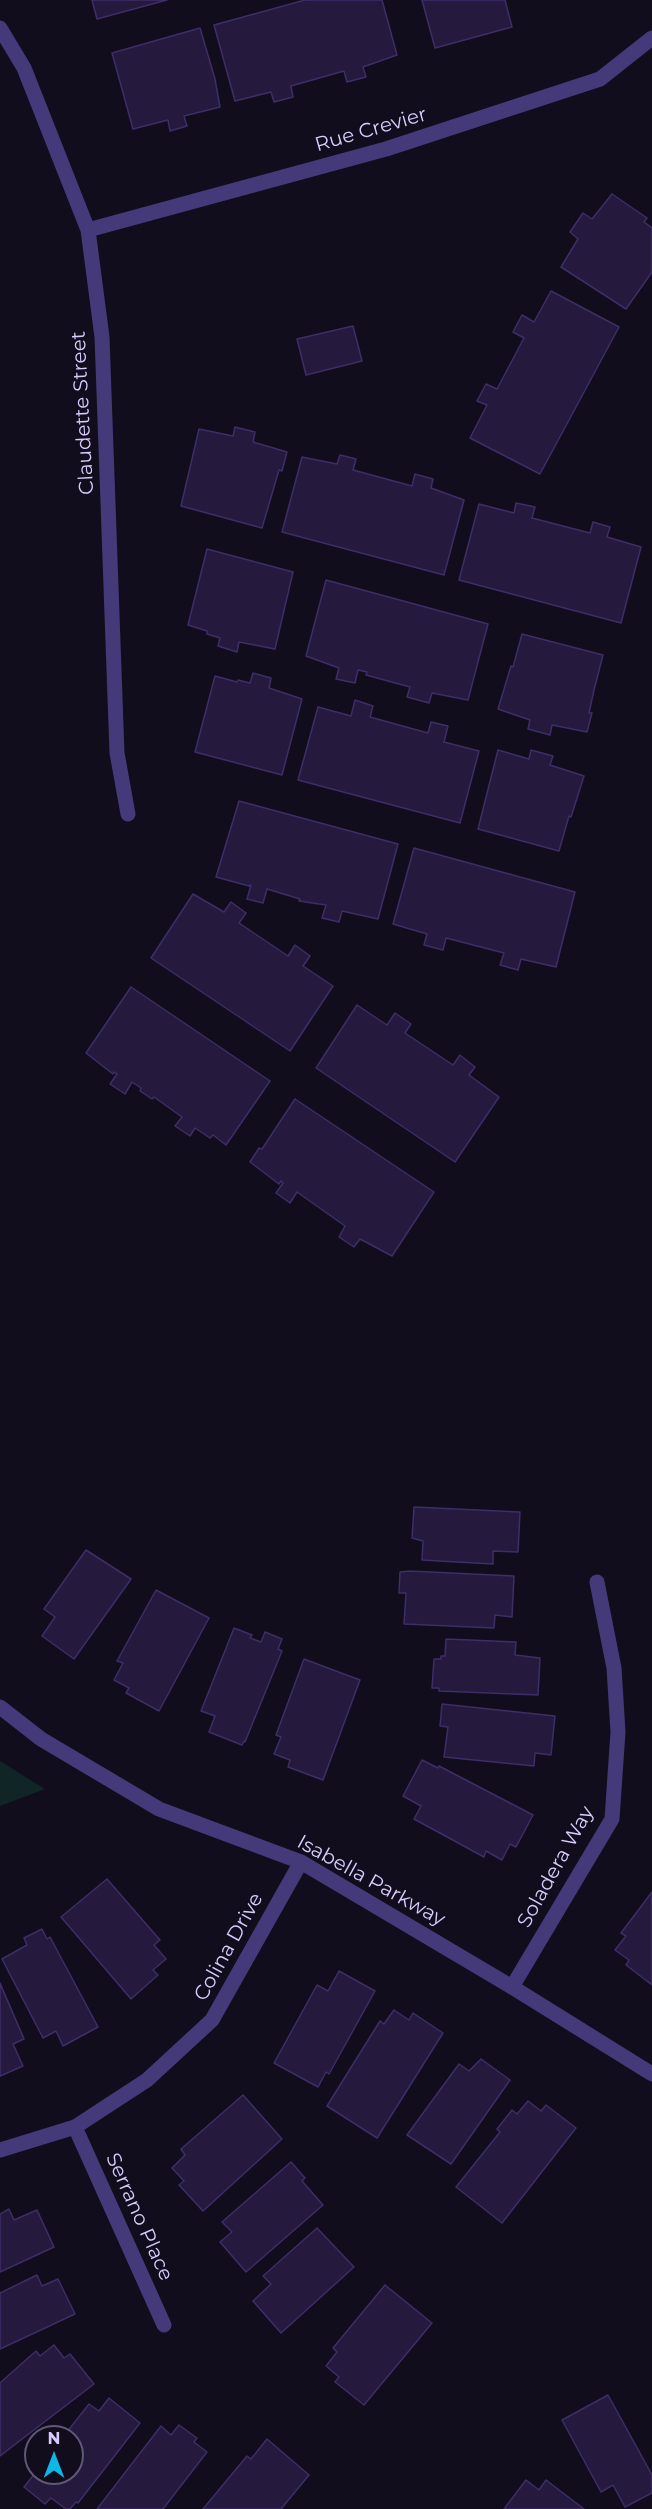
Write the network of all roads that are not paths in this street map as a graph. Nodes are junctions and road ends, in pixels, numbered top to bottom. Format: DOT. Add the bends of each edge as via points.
graph roads {
  1 [pos="0,28"];
  2 [pos="652,38"];
  3 [pos="88,230"];
  4 [pos="128,814"];
  5 [pos="597,1582"];
  6 [pos="0,1707"];
  7 [pos="301,1862"];
  8 [pos="512,1987"];
  9 [pos="652,2074"];
  10 [pos="75,2127"];
  11 [pos="0,2150"];
  12 [pos="164,2325"];
  1 -- 3 [label="street, Claudette Street" via="24,68"];
  2 -- 3 [label="street, Rue Crevier" via="600,79 386,149"];
  3 -- 4 [label="street, Claudette Street" via="102,337 117,753"];
  5 -- 8 [label="street, Soladera Way" via="614,1668 617,1710 612,1819"];
  6 -- 7 [label="street, Isabella Parkway" via="40,1739 159,1809"];
  7 -- 8 [label="street, Isabella Parkway"];
  7 -- 10 [label="street, Colina Drive" via="212,2020 147,2080"];
  8 -- 9 [label="street, Isabella Parkway"];
  10 -- 11 [label="street, Colina Drive"];
  10 -- 12 [label="street, Serrano Place"];
}
